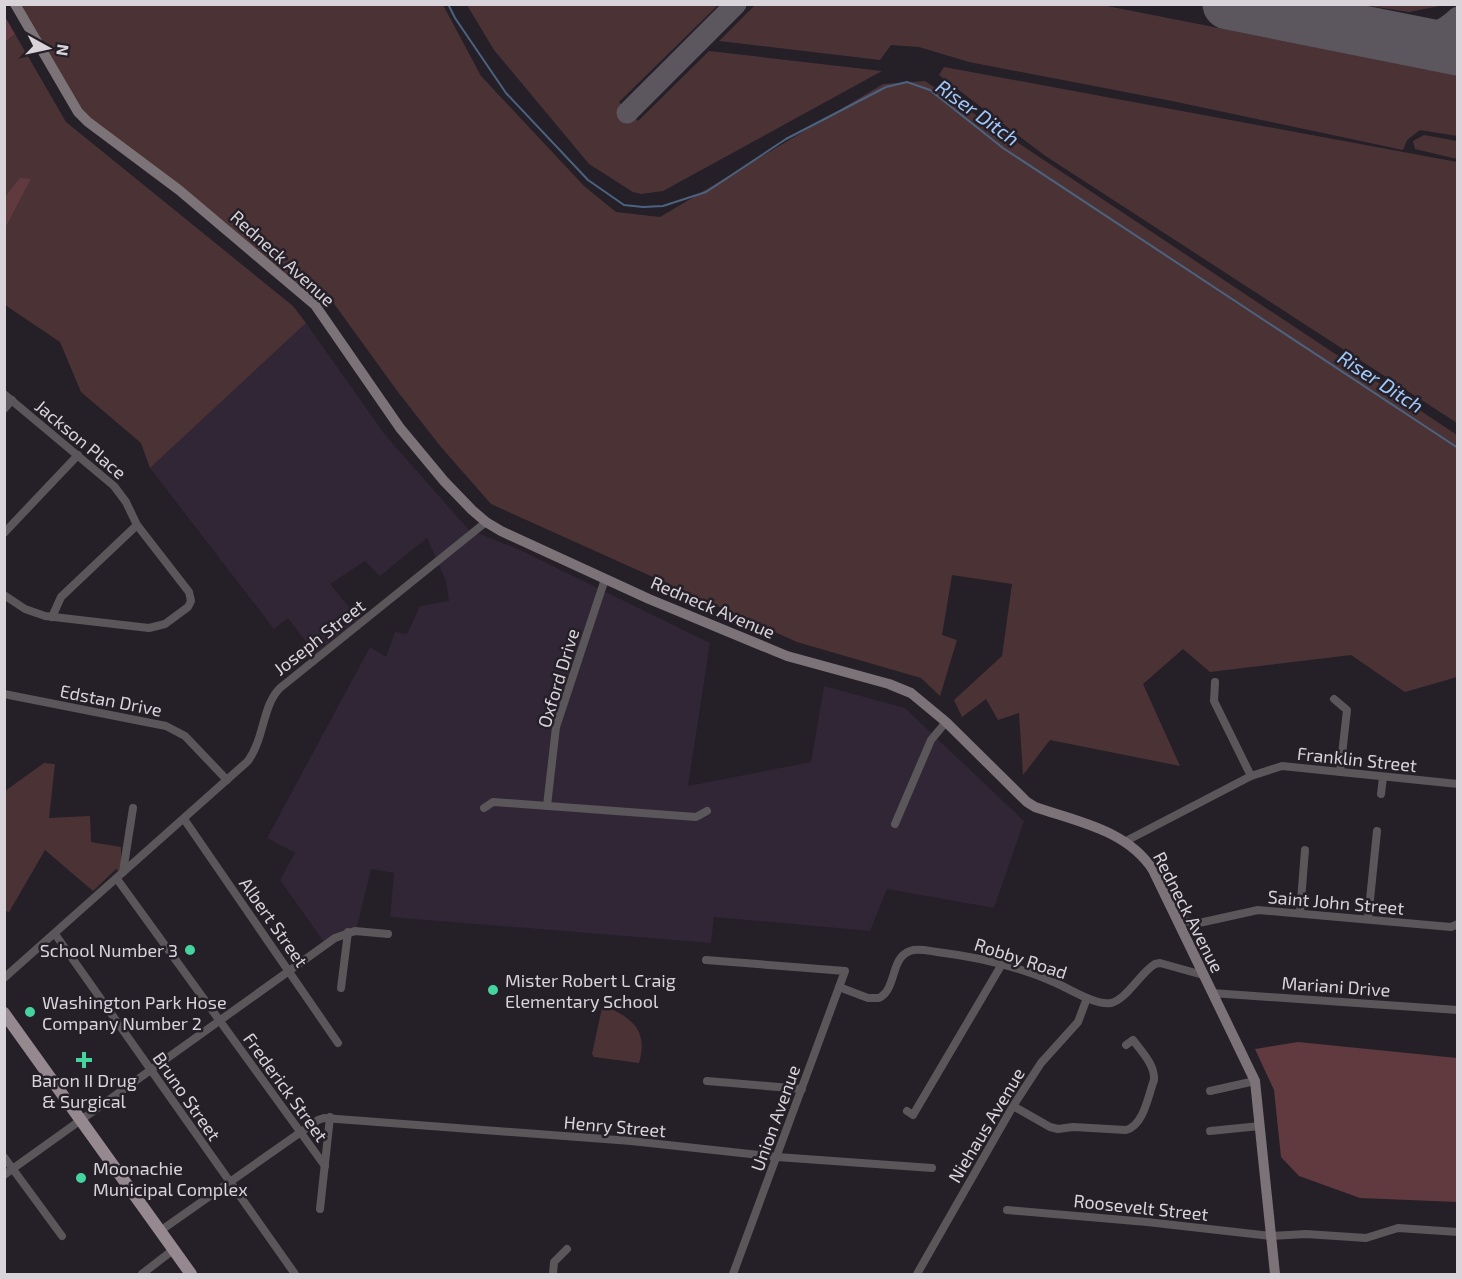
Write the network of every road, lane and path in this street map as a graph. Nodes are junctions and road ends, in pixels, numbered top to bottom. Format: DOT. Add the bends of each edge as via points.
graph roads {
  1 [pos="15,4"];
  2 [pos="4,394"];
  3 [pos="12,400"];
  4 [pos="4,409"];
  5 [pos="78,455"];
  6 [pos="486,522"];
  7 [pos="137,525"];
  8 [pos="4,533"];
  9 [pos="605,579"];
  10 [pos="4,595"];
  11 [pos="52,617"];
  12 [pos="1215,682"];
  13 [pos="4,694"];
  14 [pos="1334,699"];
  15 [pos="946,722"];
  16 [pos="1340,772"];
  17 [pos="1251,776"];
  18 [pos="1383,777"];
  19 [pos="227,780"];
  20 [pos="1458,784"];
  21 [pos="1381,794"];
  22 [pos="547,806"];
  23 [pos="133,808"];
  24 [pos="484,808"];
  25 [pos="707,811"];
  26 [pos="184,819"];
  27 [pos="895,824"];
  28 [pos="1377,831"];
  29 [pos="1126,841"];
  30 [pos="1305,850"];
  31 [pos="123,872"];
  32 [pos="117,879"];
  33 [pos="1300,913"];
  34 [pos="1368,919"];
  35 [pos="1177,920"];
  36 [pos="1458,924"];
  37 [pos="348,932"];
  38 [pos="55,934"];
  39 [pos="388,934"];
  40 [pos="706,960"];
  41 [pos="1002,964"];
  42 [pos="289,970"];
  43 [pos="1203,975"];
  44 [pos="4,978"];
  45 [pos="839,987"];
  46 [pos="341,988"];
  47 [pos="1212,993"];
  48 [pos="1087,998"];
  49 [pos="1458,1010"];
  50 [pos="4,1013"];
  51 [pos="219,1020"];
  52 [pos="338,1043"];
  53 [pos="1126,1045"];
  54 [pos="150,1070"];
  55 [pos="1255,1081"];
  56 [pos="707,1082"];
  57 [pos="802,1089"];
  58 [pos="1209,1091"];
  59 [pos="1013,1106"];
  60 [pos="907,1111"];
  61 [pos="330,1117"];
  62 [pos="80,1120"];
  63 [pos="1260,1126"];
  64 [pos="1210,1131"];
  65 [pos="300,1132"];
  66 [pos="4,1157"];
  67 [pos="777,1157"];
  68 [pos="325,1166"];
  69 [pos="13,1168"];
  70 [pos="932,1168"];
  71 [pos="4,1174"];
  72 [pos="230,1182"];
  73 [pos="320,1209"];
  74 [pos="1007,1210"];
  75 [pos="160,1232"];
  76 [pos="1458,1232"];
  77 [pos="62,1236"];
  78 [pos="1271,1236"];
  79 [pos="567,1249"];
  80 [pos="173,1250"];
  81 [pos="142,1275"];
  82 [pos="191,1275"];
  83 [pos="295,1275"];
  84 [pos="553,1275"];
  85 [pos="733,1275"];
  86 [pos="917,1275"];
  87 [pos="1275,1275"];
  1 -- 6 [label="street, Redneck Avenue" via="78,112 315,304 400,428 444,481"];
  2 -- 3 [label="street, Jackson Place"];
  3 -- 4 [label="street"];
  3 -- 5 [label="street, Jackson Place"];
  5 -- 7 [label="street, Jackson Place" via="122,494"];
  5 -- 8 [label="street"];
  6 -- 9 [label="street, Redneck Avenue"];
  6 -- 19 [label="street, Joseph Street" via="280,687 273,694 255,752"];
  7 -- 11 [label="street" via="61,597"];
  7 -- 11 [label="street, Jackson Place" via="189,592 188,607 157,627"];
  9 -- 15 [label="street, Redneck Avenue" via="787,656 901,688"];
  9 -- 22 [label="street, Oxford Drive" via="556,727"];
  10 -- 11 [label="street" via="25,609"];
  12 -- 17 [label="street" via="1214,701"];
  13 -- 19 [label="street, Edstan Drive" via="166,726 193,742"];
  14 -- 16 [label="street" via="1347,710"];
  15 -- 27 [label="street" via="931,740"];
  15 -- 29 [label="street, Redneck Avenue" via="1027,802"];
  16 -- 17 [label="street, Franklin Street" via="1282,766"];
  16 -- 18 [label="street, Franklin Street"];
  17 -- 29 [label="street, Franklin Street"];
  18 -- 20 [label="street, Franklin Street"];
  18 -- 21 [label="street"];
  19 -- 26 [label="street, Joseph Street"];
  22 -- 24 [label="street" via="494,802"];
  22 -- 25 [label="street" via="696,817"];
  23 -- 31 [label="street"];
  26 -- 31 [label="street, Joseph Street"];
  26 -- 42 [label="street, Albert Street"];
  28 -- 34 [label="street"];
  29 -- 35 [label="street, Redneck Avenue" via="1153,870"];
  30 -- 33 [label="street"];
  31 -- 32 [label="street, Joseph Street"];
  32 -- 38 [label="street, Joseph Street"];
  32 -- 51 [label="street, Frederick Street"];
  33 -- 34 [label="street, Saint John Street"];
  33 -- 35 [label="street, Saint John Street" via="1258,910 1199,923"];
  34 -- 36 [label="street, Saint John Street" via="1452,927"];
  35 -- 43 [label="street, Redneck Avenue"];
  37 -- 39 [label="street"];
  37 -- 42 [label="street"];
  37 -- 46 [label="street"];
  38 -- 44 [label="street, Joseph Street"];
  38 -- 54 [label="street, Bruno Street"];
  40 -- 45 [label="street, Union Avenue" via="845,971"];
  41 -- 45 [label="street, Robby Road" via="981,957 917,949 901,958 888,991 879,998"];
  41 -- 48 [label="street, Robby Road" via="1053,981"];
  41 -- 60 [label="street" via="913,1114"];
  42 -- 51 [label="street"];
  42 -- 52 [label="street, Albert Street"];
  43 -- 47 [label="street, Redneck Avenue"];
  43 -- 48 [label="street, Robby Road" via="1160,963 1118,1001 1107,1003"];
  45 -- 57 [label="street, Union Avenue"];
  47 -- 49 [label="street, Mariani Drive"];
  47 -- 55 [label="street, Redneck Avenue"];
  48 -- 59 [label="street, Niehaus Avenue" via="1078,1022 1041,1063"];
  50 -- 62 [label="main road"];
  51 -- 54 [label="street"];
  51 -- 65 [label="street, Frederick Street"];
  53 -- 59 [label="street" via="1133,1040 1155,1074 1138,1121 1131,1128 1058,1129"];
  54 -- 62 [label="street"];
  54 -- 72 [label="street, Bruno Street"];
  55 -- 58 [label="street"];
  55 -- 63 [label="street, Redneck Avenue"];
  56 -- 57 [label="street"];
  57 -- 67 [label="street, Union Avenue"];
  59 -- 86 [label="street, Niehaus Avenue"];
  61 -- 65 [label="street"];
  61 -- 67 [label="street, Henry Street"];
  61 -- 68 [label="street"];
  62 -- 69 [label="street"];
  62 -- 75 [label="main road"];
  63 -- 64 [label="street"];
  63 -- 78 [label="street, Redneck Avenue"];
  65 -- 68 [label="street, Frederick Street"];
  65 -- 72 [label="street"];
  66 -- 69 [label="street"];
  67 -- 70 [label="street, Henry Street"];
  67 -- 85 [label="street, Union Avenue"];
  68 -- 73 [label="street"];
  69 -- 71 [label="street"];
  69 -- 77 [label="street"];
  72 -- 75 [label="street"];
  72 -- 83 [label="street, Bruno Street"];
  74 -- 78 [label="street, Roosevelt Street"];
  75 -- 80 [label="main road"];
  76 -- 78 [label="street, Roosevelt Street" via="1398,1228 1366,1238"];
  78 -- 87 [label="street, Redneck Avenue"];
  79 -- 84 [label="street" via="554,1262"];
  80 -- 81 [label="street"];
  80 -- 82 [label="main road"];
}
